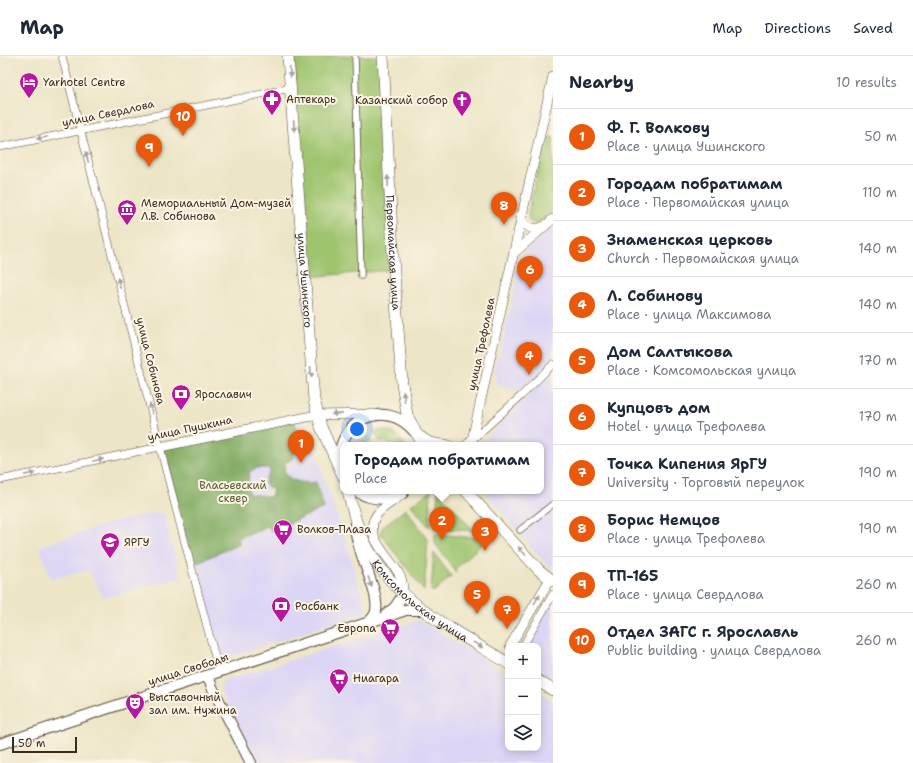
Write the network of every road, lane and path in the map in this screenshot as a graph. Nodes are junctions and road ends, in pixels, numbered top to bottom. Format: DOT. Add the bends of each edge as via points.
graph roads {
  1 [pos="62,56"];
  2 [pos="288,56"];
  3 [pos="355,56"];
  4 [pos="383,56"];
  5 [pos="553,76"];
  6 [pos="291,88"];
  7 [pos="544,117"];
  8 [pos="553,120"];
  9 [pos="80,130"];
  10 [pos="0,147"];
  11 [pos="521,214"];
  12 [pos="553,219"];
  13 [pos="544,226"];
  14 [pos="512,254"];
  15 [pos="361,276"];
  16 [pos="553,364"];
  17 [pos="317,415"];
  18 [pos="386,415"];
  19 [pos="416,433"];
  20 [pos="342,442"];
  21 [pos="421,442"];
  22 [pos="430,442"];
  23 [pos="466,442"];
  24 [pos="468,442"];
  25 [pos="340,446"];
  26 [pos="160,447"];
  27 [pos="340,461"];
  28 [pos="340,469"];
  29 [pos="0,480"];
  30 [pos="349,494"];
  31 [pos="362,494"];
  32 [pos="400,494"];
  33 [pos="402,494"];
  34 [pos="469,494"];
  35 [pos="553,504"];
  36 [pos="355,517"];
  37 [pos="520,530"];
  38 [pos="551,580"];
  39 [pos="553,594"];
  40 [pos="403,595"];
  41 [pos="420,610"];
  42 [pos="383,618"];
  43 [pos="367,623"];
  44 [pos="512,643"];
  45 [pos="525,643"];
  46 [pos="505,661"];
  47 [pos="219,672"];
  48 [pos="208,675"];
  49 [pos="541,683"];
  50 [pos="553,690"];
  51 [pos="0,744"];
  52 [pos="251,763"];
  1 -- 9 [label="street, улица Собинова"];
  2 -- 6 [label="main road, улица Ушинского, one-way"];
  3 -- 15 [label="street"];
  19 -- 4 [label="main road, Первомайская улица, one-way" via="405,407 402,384"];
  5 -- 7 [label="street, улица Трефолева"];
  6 -- 9 [label="street, улица Свердлова"];
  6 -- 17 [label="main road, улица Ушинского, one-way" via="309,345"];
  7 -- 8 [label="street"];
  7 -- 11 [label="street, улица Трефолева"];
  9 -- 10 [label="street, улица Свердлова, one-way"];
  26 -- 9 [label="street, улица Собинова, one-way"];
  11 -- 13 [label="street" via="523,222 528,227 536,229"];
  11 -- 14 [label="street, улица Трефолева"];
  12 -- 13 [label="street"];
  13 -- 14 [label="street"];
  14 -- 23 [label="street, улица Трефолева"];
  16 -- 24 [label="street"];
  18 -- 17 [label="street, улица Пушкина, one-way"];
  17 -- 26 [label="street, улица Пушкина"];
  17 -- 28 [label="main road, улица Ушинского"];
  18 -- 19 [label="main road" via="403,421"];
  18 -- 20 [label="main road" via="366,417 357,422"];
  19 -- 21 [label="main road, Первомайская улица"];
  19 -- 22 [label="street"];
  25 -- 27 [label="main road"];
  29 -- 26 [label="street, улица Пушкина, one-way"];
  26 -- 47 [label="street, улица Собинова"];
  30 -- 36 [label="main road, Комсомольская улица"];
  31 -- 32 [label="main road" via="378,499 387,499"];
  33 -- 40 [label="street" via="378,512 372,525 375,540 399,574"];
  38 -- 34 [label="main road, one-way"];
  35 -- 37 [label="street"];
  36 -- 40 [label="main road, Комсомольская улица" via="370,553"];
  36 -- 43 [label="main road, Комсомольская улица, one-way" via="358,543 377,605 375,616"];
  44 -- 38 [label="street, one-way"];
  39 -- 45 [label="street"];
  40 -- 41 [label="main road, Комсомольская улица"];
  40 -- 42 [label="main road, улица Свободы"];
  41 -- 42 [label="main road, улица Свободы" via="406,610"];
  41 -- 46 [label="main road, Комсомольская улица, one-way"];
  42 -- 43 [label="main road, улица Свободы"];
  43 -- 47 [label="main road, улица Свободы"];
  47 -- 48 [label="main road, улица Свободы"];
  48 -- 51 [label="main road, улица Свободы"];
  48 -- 52 [label="main road"];
  49 -- 50 [label="main road"];
}
